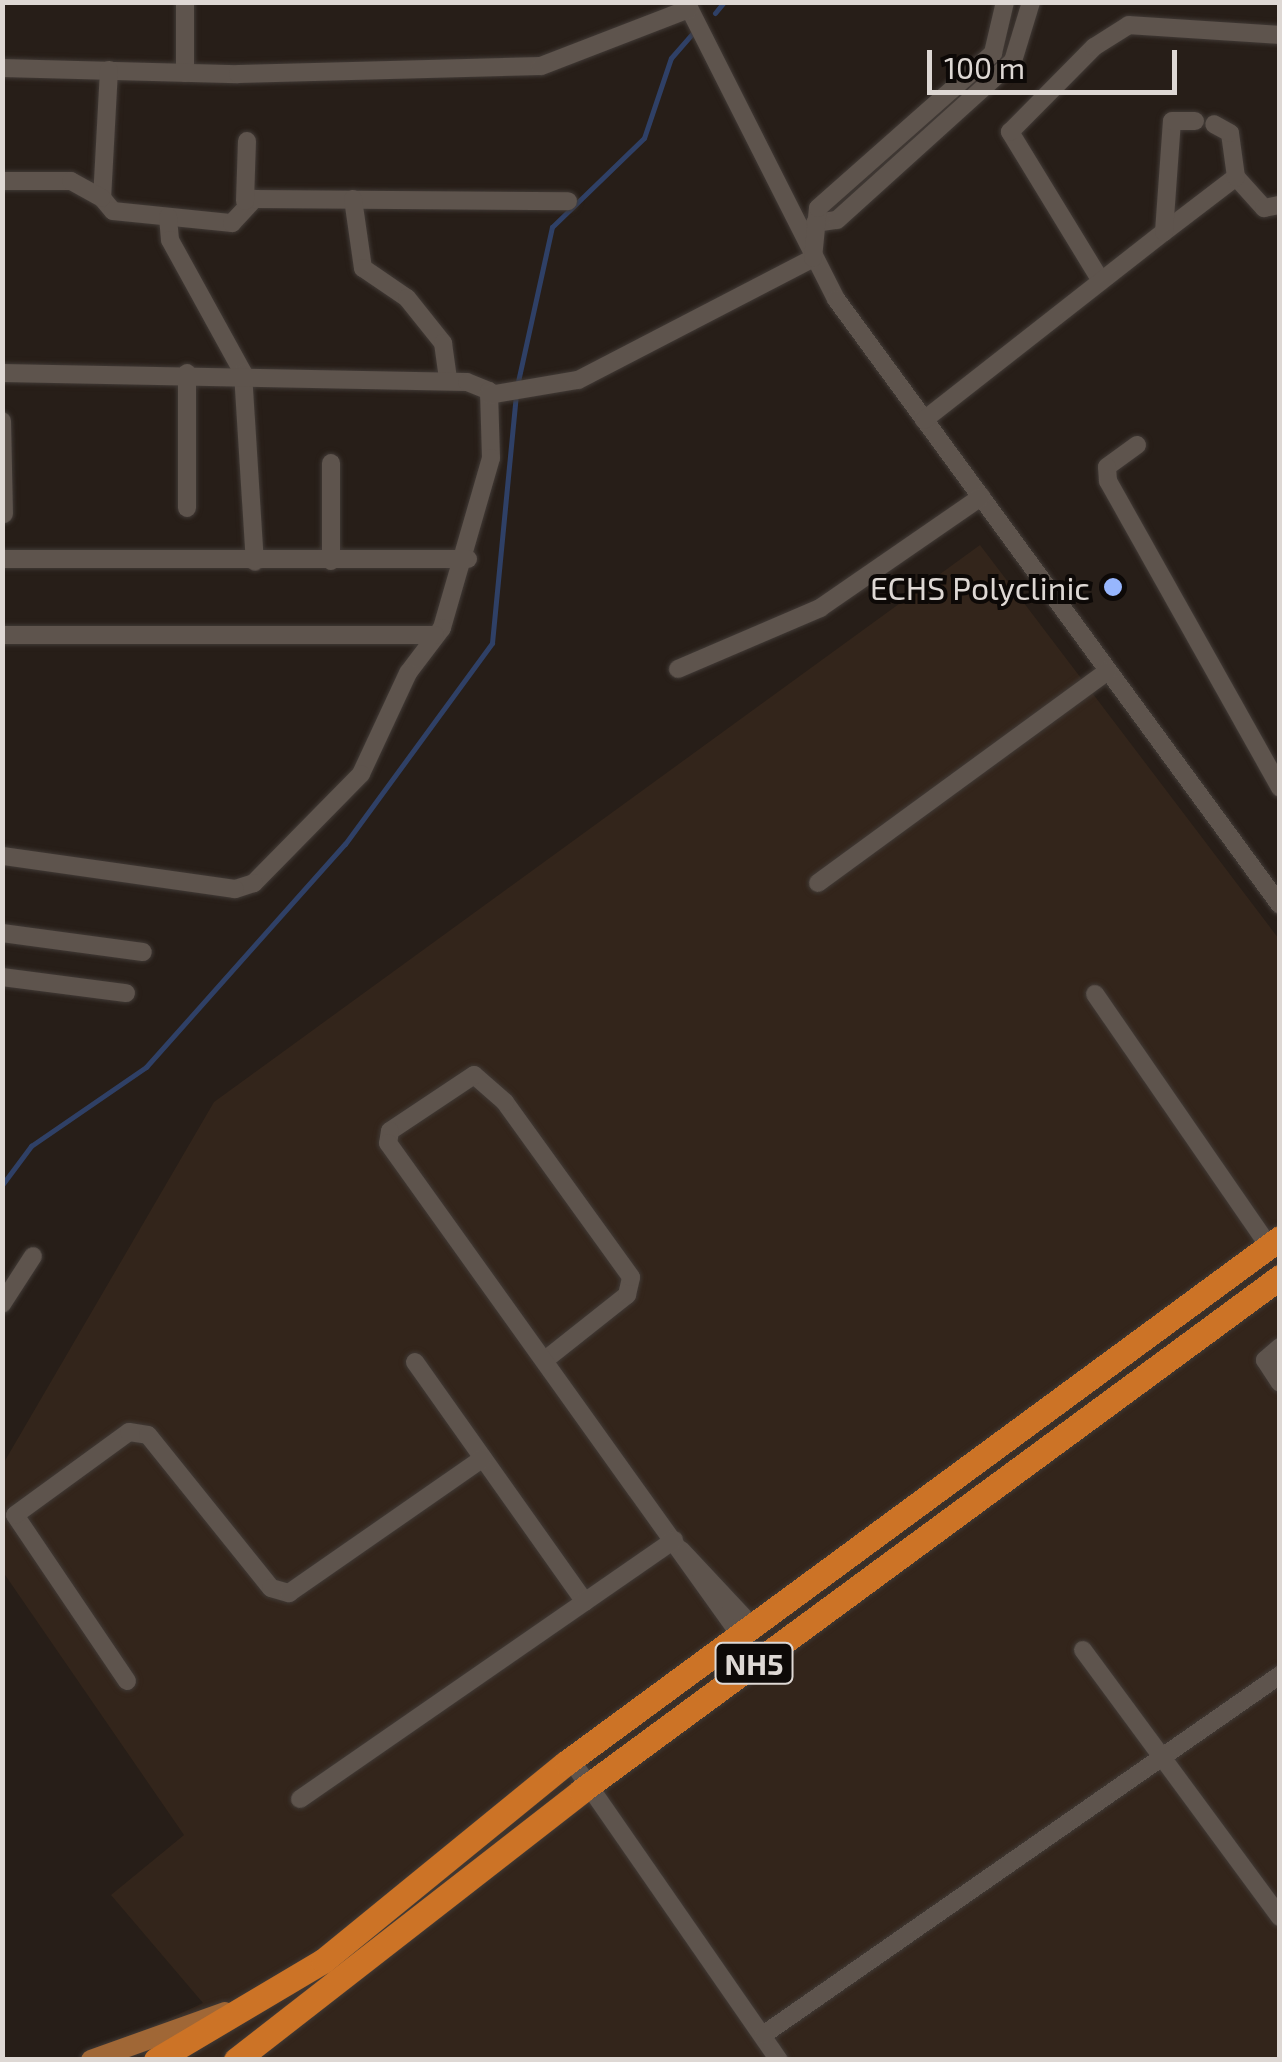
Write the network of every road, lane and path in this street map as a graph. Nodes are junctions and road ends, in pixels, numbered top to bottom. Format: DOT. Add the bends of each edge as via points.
graph roads {
  1 [pos="185,2"];
  2 [pos="1005,2"];
  3 [pos="1031,2"];
  4 [pos="687,6"];
  5 [pos="1280,35"];
  6 [pos="2,68"];
  7 [pos="109,70"];
  8 [pos="185,73"];
  9 [pos="247,141"];
  10 [pos="1236,177"];
  11 [pos="2,182"];
  12 [pos="102,198"];
  13 [pos="353,198"];
  14 [pos="246,201"];
  15 [pos="568,201"];
  16 [pos="1280,205"];
  17 [pos="168,217"];
  18 [pos="815,222"];
  19 [pos="1164,232"];
  20 [pos="814,258"];
  21 [pos="1101,280"];
  22 [pos="2,373"];
  23 [pos="186,373"];
  24 [pos="243,373"];
  25 [pos="448,380"];
  26 [pos="506,393"];
  27 [pos="924,420"];
  28 [pos="2,421"];
  29 [pos="1137,445"];
  30 [pos="332,463"];
  31 [pos="981,497"];
  32 [pos="187,508"];
  33 [pos="4,514"];
  34 [pos="2,559"];
  35 [pos="468,559"];
  36 [pos="330,560"];
  37 [pos="255,562"];
  38 [pos="2,634"];
  39 [pos="435,635"];
  40 [pos="678,669"];
  41 [pos="1108,671"];
  42 [pos="1280,788"];
  43 [pos="2,856"];
  44 [pos="818,883"];
  45 [pos="1280,905"];
  46 [pos="2,933"];
  47 [pos="143,952"];
  48 [pos="2,977"];
  49 [pos="126,993"];
  50 [pos="1095,994"];
  51 [pos="1274,1242"];
  52 [pos="32,1256"];
  53 [pos="1280,1277"];
  54 [pos="2,1304"];
  55 [pos="1280,1347"];
  56 [pos="546,1360"];
  57 [pos="415,1362"];
  58 [pos="1280,1383"];
  59 [pos="483,1458"];
  60 [pos="678,1545"];
  61 [pos="585,1602"];
  62 [pos="746,1630"];
  63 [pos="1083,1650"];
  64 [pos="1280,1675"];
  65 [pos="128,1681"];
  66 [pos="1158,1758"];
  67 [pos="571,1760"];
  68 [pos="587,1786"];
  69 [pos="300,1800"];
  70 [pos="1280,1917"];
  71 [pos="267,2000"];
  72 [pos="763,2035"];
  73 [pos="91,2060"];
  74 [pos="156,2060"];
  75 [pos="236,2060"];
  76 [pos="780,2060"];
  1 -- 8 [label="street"];
  2 -- 18 [label="street" via="993,53 818,208"];
  3 -- 18 [label="street" via="1013,61 837,220"];
  4 -- 8 [label="street" via="541,66"];
  4 -- 20 [label="street"];
  5 -- 21 [label="street" via="1129,25 1094,46 1010,132"];
  6 -- 7 [label="street"];
  7 -- 8 [label="street"];
  7 -- 12 [label="street"];
  9 -- 14 [label="street"];
  10 -- 16 [label="street" via="1264,208"];
  10 -- 19 [label="street"];
  10 -- 19 [label="street" via="1230,133 1205,122 1172,121"];
  11 -- 12 [label="street" via="71,181"];
  12 -- 17 [label="street" via="113,211"];
  13 -- 14 [label="street"];
  13 -- 15 [label="street"];
  13 -- 25 [label="street" via="364,268 407,298 443,343"];
  14 -- 17 [label="street" via="232,222"];
  17 -- 24 [label="street" via="170,240"];
  18 -- 20 [label="street"];
  19 -- 21 [label="street"];
  20 -- 26 [label="street" via="592,373"];
  20 -- 27 [label="street"];
  21 -- 27 [label="street"];
  22 -- 23 [label="street"];
  23 -- 24 [label="street"];
  23 -- 32 [label="street"];
  24 -- 25 [label="street"];
  24 -- 37 [label="street"];
  25 -- 26 [label="street"];
  26 -- 35 [label="street"];
  27 -- 31 [label="street"];
  28 -- 33 [label="street"];
  29 -- 42 [label="street" via="1108,467 1108,480"];
  30 -- 36 [label="street"];
  31 -- 40 [label="street" via="820,608"];
  31 -- 41 [label="street"];
  34 -- 37 [label="street"];
  35 -- 36 [label="street"];
  35 -- 39 [label="street"];
  36 -- 37 [label="street"];
  38 -- 39 [label="street"];
  39 -- 43 [label="street" via="361,774 248,888"];
  41 -- 44 [label="street"];
  41 -- 45 [label="street"];
  46 -- 47 [label="street"];
  48 -- 49 [label="street"];
  50 -- 51 [label="street"];
  51 -- 62 [label="highway, NH5"];
  52 -- 54 [label="street"];
  53 -- 68 [label="highway, NH5"];
  55 -- 58 [label="street" via="1265,1360"];
  56 -- 56 [label="street" via="387,1138 474,1075 506,1102 631,1276 628,1295"];
  56 -- 60 [label="street"];
  57 -- 59 [label="street"];
  59 -- 61 [label="street"];
  59 -- 65 [label="street" via="288,1593 271,1588 148,1435 129,1432 15,1515"];
  60 -- 61 [label="street"];
  60 -- 62 [label="street"];
  61 -- 69 [label="street"];
  62 -- 67 [label="highway, NH5"];
  63 -- 66 [label="street"];
  64 -- 66 [label="street"];
  66 -- 70 [label="street"];
  66 -- 72 [label="street"];
  67 -- 68 [label="street"];
  67 -- 71 [label="highway, NH5"];
  68 -- 72 [label="street"];
  68 -- 75 [label="highway, NH5"];
  71 -- 73 [label="main road"];
  71 -- 74 [label="highway, NH5"];
  72 -- 76 [label="street"];
}
